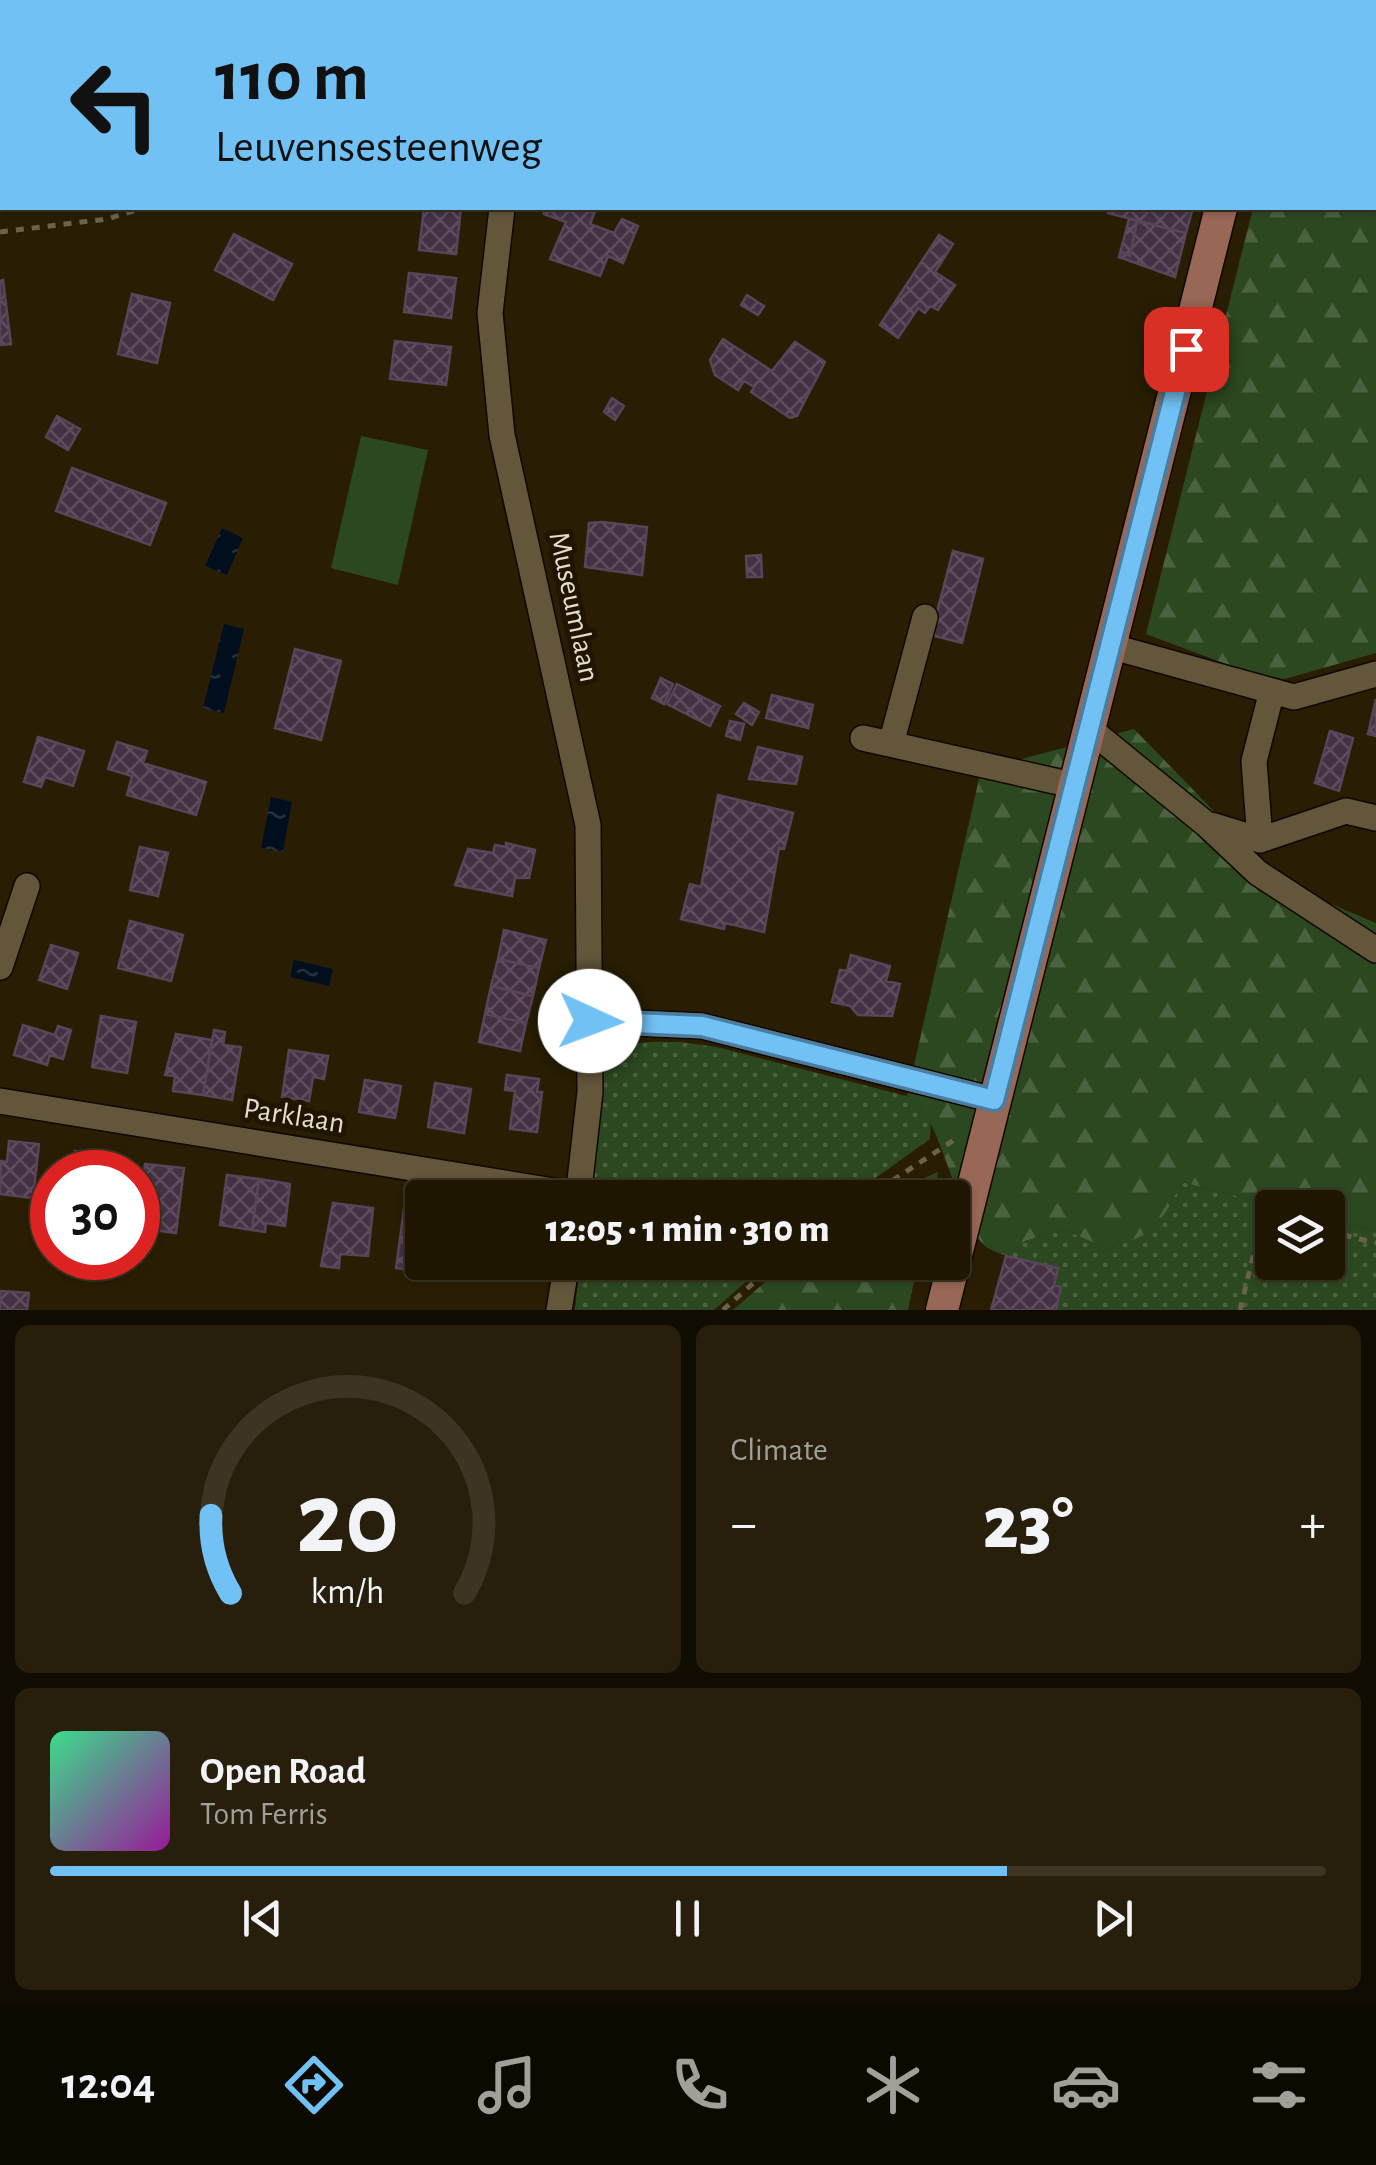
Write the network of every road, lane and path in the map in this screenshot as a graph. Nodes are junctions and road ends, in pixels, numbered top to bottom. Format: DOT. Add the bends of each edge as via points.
graph roads {
  1 [pos="136,210"];
  2 [pos="502,210"];
  3 [pos="1221,210"];
  4 [pos="0,232"];
  5 [pos="925,617"];
  6 [pos="1113,647"];
  7 [pos="1376,674"];
  8 [pos="1272,690"];
  9 [pos="1092,730"];
  10 [pos="863,738"];
  11 [pos="891,744"];
  12 [pos="1078,786"];
  13 [pos="1376,818"];
  14 [pos="1206,824"];
  15 [pos="1260,840"];
  16 [pos="27,886"];
  17 [pos="1376,950"];
  18 [pos="0,966"];
  19 [pos="590,1021"];
  20 [pos="0,1101"];
  21 [pos="992,1109"];
  22 [pos="481,1180"];
  23 [pos="580,1180"];
  24 [pos="891,1180"];
  25 [pos="1345,1235"];
  26 [pos="1376,1243"];
  27 [pos="1255,1249"];
  28 [pos="564,1280"];
  29 [pos="757,1280"];
  30 [pos="560,1310"];
  31 [pos="724,1310"];
  32 [pos="942,1310"];
  33 [pos="1240,1310"];
  1 -- 4 [label="path"];
  2 -- 19 [label="street, Museumlaan" via="490,313 502,435 588,825"];
  3 -- 6 [label="main road"];
  5 -- 11 [label="street"];
  6 -- 8 [label="street"];
  6 -- 9 [label="main road"];
  7 -- 8 [label="street" via="1294,696"];
  8 -- 15 [label="street" via="1254,761"];
  9 -- 12 [label="main road"];
  9 -- 14 [label="street"];
  10 -- 11 [label="street"];
  11 -- 12 [label="street"];
  12 -- 21 [label="main road"];
  13 -- 15 [label="street" via="1346,811"];
  14 -- 15 [label="street"];
  14 -- 17 [label="street" via="1258,873"];
  16 -- 18 [label="street"];
  19 -- 21 [label="street" via="702,1026"];
  19 -- 23 [label="street, Museumlaan"];
  20 -- 22 [label="street, Parklaan"];
  21 -- 24 [label="path"];
  21 -- 32 [label="main road"];
  25 -- 26 [label="path"];
  27 -- 33 [label="path"];
  28 -- 30 [label="street"];
  29 -- 31 [label="path"];
}
